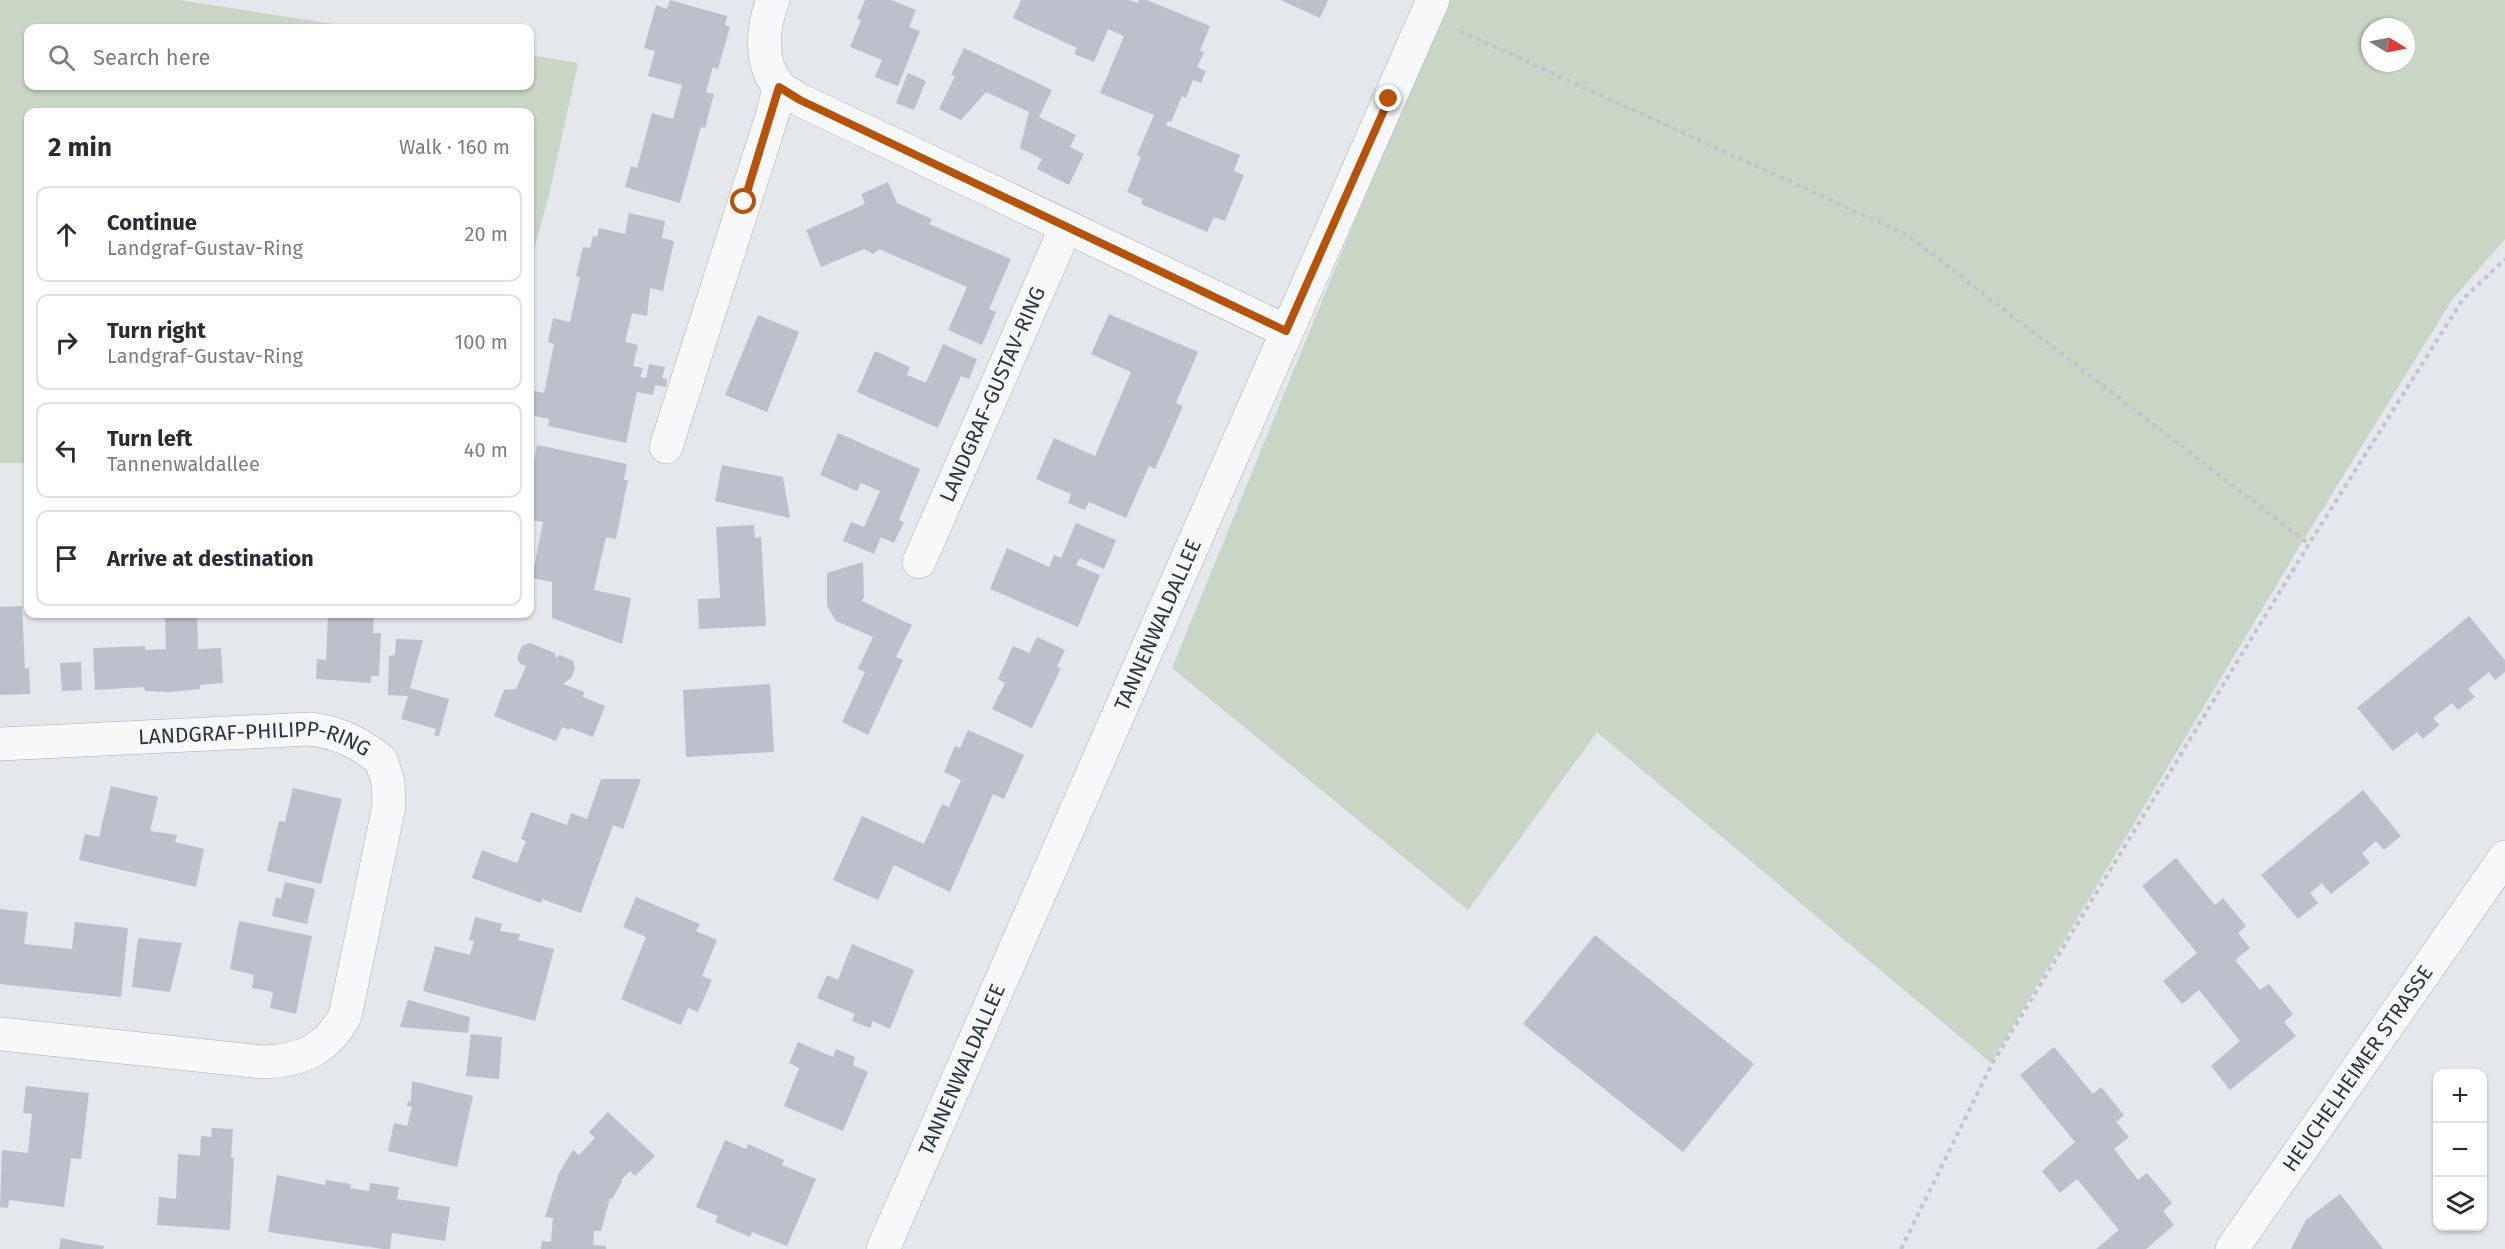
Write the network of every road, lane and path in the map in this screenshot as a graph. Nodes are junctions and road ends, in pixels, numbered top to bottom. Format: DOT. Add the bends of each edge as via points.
graph roads {
  1 [pos="773,0"];
  2 [pos="1430,8"];
  3 [pos="779,87"];
  4 [pos="1066,227"];
  5 [pos="2505,259"];
  6 [pos="1286,331"];
  7 [pos="666,447"];
  8 [pos="2309,544"];
  9 [pos="919,562"];
  10 [pos="0,744"];
  11 [pos="2505,857"];
  12 [pos="2495,895"];
  13 [pos="0,1034"];
  14 [pos="883,1249"];
  15 [pos="1901,1249"];
  16 [pos="2232,1249"];
  1 -- 3 [label="street" via="764,34 768,62"];
  2 -- 6 [label="street, TANNENWALDALLEE"];
  2 -- 8 [label="path" via="1907,235"];
  3 -- 4 [label="street"];
  3 -- 7 [label="street"];
  4 -- 6 [label="street"];
  4 -- 9 [label="street, LANDGRAF-GUSTAV-RING"];
  5 -- 8 [label="path" via="2463,299"];
  6 -- 14 [label="street, TANNENWALDALLEE"];
  8 -- 15 [label="path" via="1992,1064"];
  10 -- 13 [label="street, LANDGRAF-PHILIPP-RING" via="325,731 345,737 381,760 388,782 389,806 345,1017 327,1040 310,1053 296,1060 262,1062"];
  11 -- 12 [label="street, HEUCHELHEIMER STRASSE"];
  12 -- 16 [label="street, HEUCHELHEIMER STRASSE"];
}
